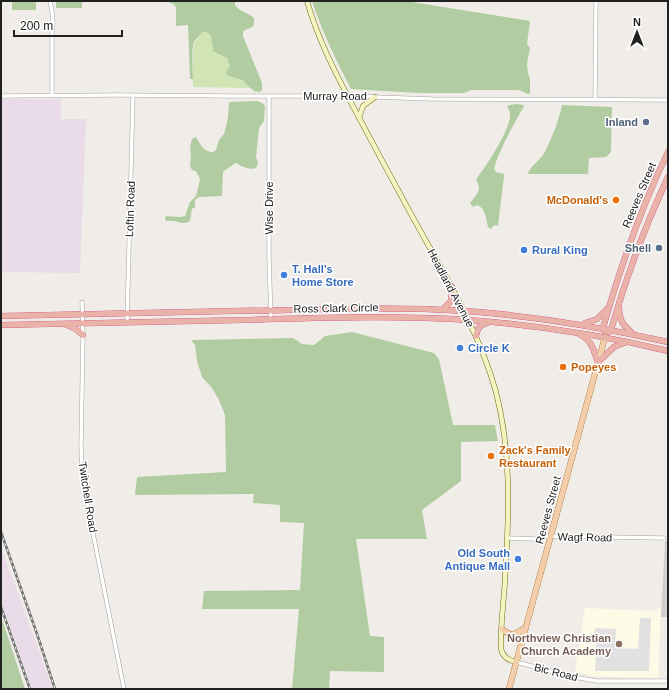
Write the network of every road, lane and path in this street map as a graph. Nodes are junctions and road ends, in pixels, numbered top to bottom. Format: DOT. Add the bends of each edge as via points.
graph roads {
  1 [pos="50,1"];
  2 [pos="307,1"];
  3 [pos="596,1"];
  4 [pos="52,95"];
  5 [pos="133,95"];
  6 [pos="1,96"];
  7 [pos="269,96"];
  8 [pos="348,96"];
  9 [pos="375,97"];
  10 [pos="595,100"];
  11 [pos="668,100"];
  12 [pos="359,118"];
  13 [pos="668,152"];
  14 [pos="668,177"];
  15 [pos="452,288"];
  16 [pos="82,302"];
  17 [pos="619,303"];
  18 [pos="609,308"];
  19 [pos="442,310"];
  20 [pos="270,311"];
  21 [pos="464,311"];
  22 [pos="82,314"];
  23 [pos="127,314"];
  24 [pos="1,316"];
  25 [pos="271,319"];
  26 [pos="468,320"];
  27 [pos="127,322"];
  28 [pos="489,322"];
  29 [pos="83,323"];
  30 [pos="64,324"];
  31 [pos="581,324"];
  32 [pos="1,325"];
  33 [pos="603,328"];
  34 [pos="612,330"];
  35 [pos="577,332"];
  36 [pos="634,334"];
  37 [pos="83,335"];
  38 [pos="476,336"];
  39 [pos="605,337"];
  40 [pos="628,342"];
  41 [pos="668,342"];
  42 [pos="668,351"];
  43 [pos="598,362"];
  44 [pos="551,536"];
  45 [pos="507,538"];
  46 [pos="664,538"];
  47 [pos="525,628"];
  48 [pos="502,629"];
  49 [pos="516,662"];
  50 [pos="668,681"];
  51 [pos="124,689"];
  52 [pos="509,689"];
  1 -- 4 [label="street" via="53,23"];
  2 -- 8 [label="main road, Headland Avenue" via="314,24"];
  3 -- 10 [label="street"];
  4 -- 5 [label="street, Murray Road"];
  4 -- 6 [label="street, Murray Road"];
  5 -- 7 [label="street, Murray Road"];
  5 -- 23 [label="street, Loftin Road"];
  7 -- 8 [label="street, Murray Road"];
  7 -- 20 [label="street, Wise Drive"];
  8 -- 9 [label="street, Murray Road"];
  8 -- 12 [label="main road, Headland Avenue"];
  9 -- 10 [label="street, Murray Road"];
  9 -- 12 [label="main road" via="363,106"];
  10 -- 11 [label="street, Murray Road"];
  12 -- 15 [label="main road, Headland Avenue"];
  13 -- 18 [label="highway, Reeves Street" via="646,200"];
  14 -- 17 [label="highway, Reeves Street" via="643,235"];
  15 -- 19 [label="highway" via="451,301"];
  15 -- 21 [label="main road, Headland Avenue"];
  16 -- 22 [label="street, Twitchell Road"];
  17 -- 34 [label="highway, Reeves Street"];
  17 -- 36 [label="highway" via="622,322"];
  18 -- 31 [label="highway" via="597,319"];
  18 -- 33 [label="highway, Reeves Street"];
  19 -- 20 [label="highway, Ross Clark Circle"];
  19 -- 21 [label="highway, Ross Clark Circle"];
  20 -- 23 [label="highway, Ross Clark Circle"];
  20 -- 25 [label="street, Wise Drive"];
  21 -- 26 [label="main road, Headland Avenue"];
  21 -- 31 [label="highway, Ross Clark Circle"];
  22 -- 23 [label="highway, Ross Clark Circle"];
  22 -- 24 [label="highway, Ross Clark Circle"];
  22 -- 29 [label="street, Twitchell Road"];
  23 -- 27 [label="street, Loftin Road"];
  25 -- 26 [label="highway, Ross Clark Circle"];
  25 -- 27 [label="highway, Ross Clark Circle"];
  26 -- 28 [label="highway, Ross Clark Circle"];
  26 -- 38 [label="main road, Headland Avenue"];
  27 -- 29 [label="highway, Ross Clark Circle"];
  28 -- 35 [label="highway, Ross Clark Circle"];
  28 -- 38 [label="highway" via="479,327"];
  29 -- 30 [label="highway, Ross Clark Circle"];
  29 -- 37 [label="street, Twitchell Road"];
  30 -- 32 [label="highway, Ross Clark Circle"];
  30 -- 37 [label="highway"];
  31 -- 33 [label="highway, Ross Clark Circle"];
  33 -- 34 [label="highway, Ross Clark Circle"];
  33 -- 39 [label="highway, Reeves Street"];
  34 -- 36 [label="highway, Ross Clark Circle"];
  34 -- 39 [label="highway, Reeves Street"];
  35 -- 39 [label="highway, Ross Clark Circle"];
  35 -- 43 [label="highway" via="591,343"];
  36 -- 41 [label="highway, Ross Clark Circle"];
  37 -- 51 [label="street, Twitchell Road" via="82,474"];
  38 -- 45 [label="main road, Headland Avenue" via="493,383 507,452"];
  39 -- 40 [label="highway, Ross Clark Circle"];
  39 -- 43 [label="main road, Reeves Street"];
  40 -- 42 [label="highway, Ross Clark Circle"];
  40 -- 43 [label="highway" via="614,347"];
  43 -- 44 [label="main road, Reeves Street"];
  44 -- 45 [label="street, Wagf Road" via="536,539"];
  44 -- 46 [label="street, Wagf Road"];
  44 -- 47 [label="main road, Reeves Street"];
  45 -- 48 [label="main road, Headland Avenue"];
  47 -- 48 [label="main road" via="513,635"];
  47 -- 49 [label="main road, Reeves Street"];
  48 -- 49 [label="main road, Headland Avenue" via="502,654"];
  49 -- 50 [label="street, Bic Road" via="596,681"];
  49 -- 52 [label="main road, Reeves Street"];
}
